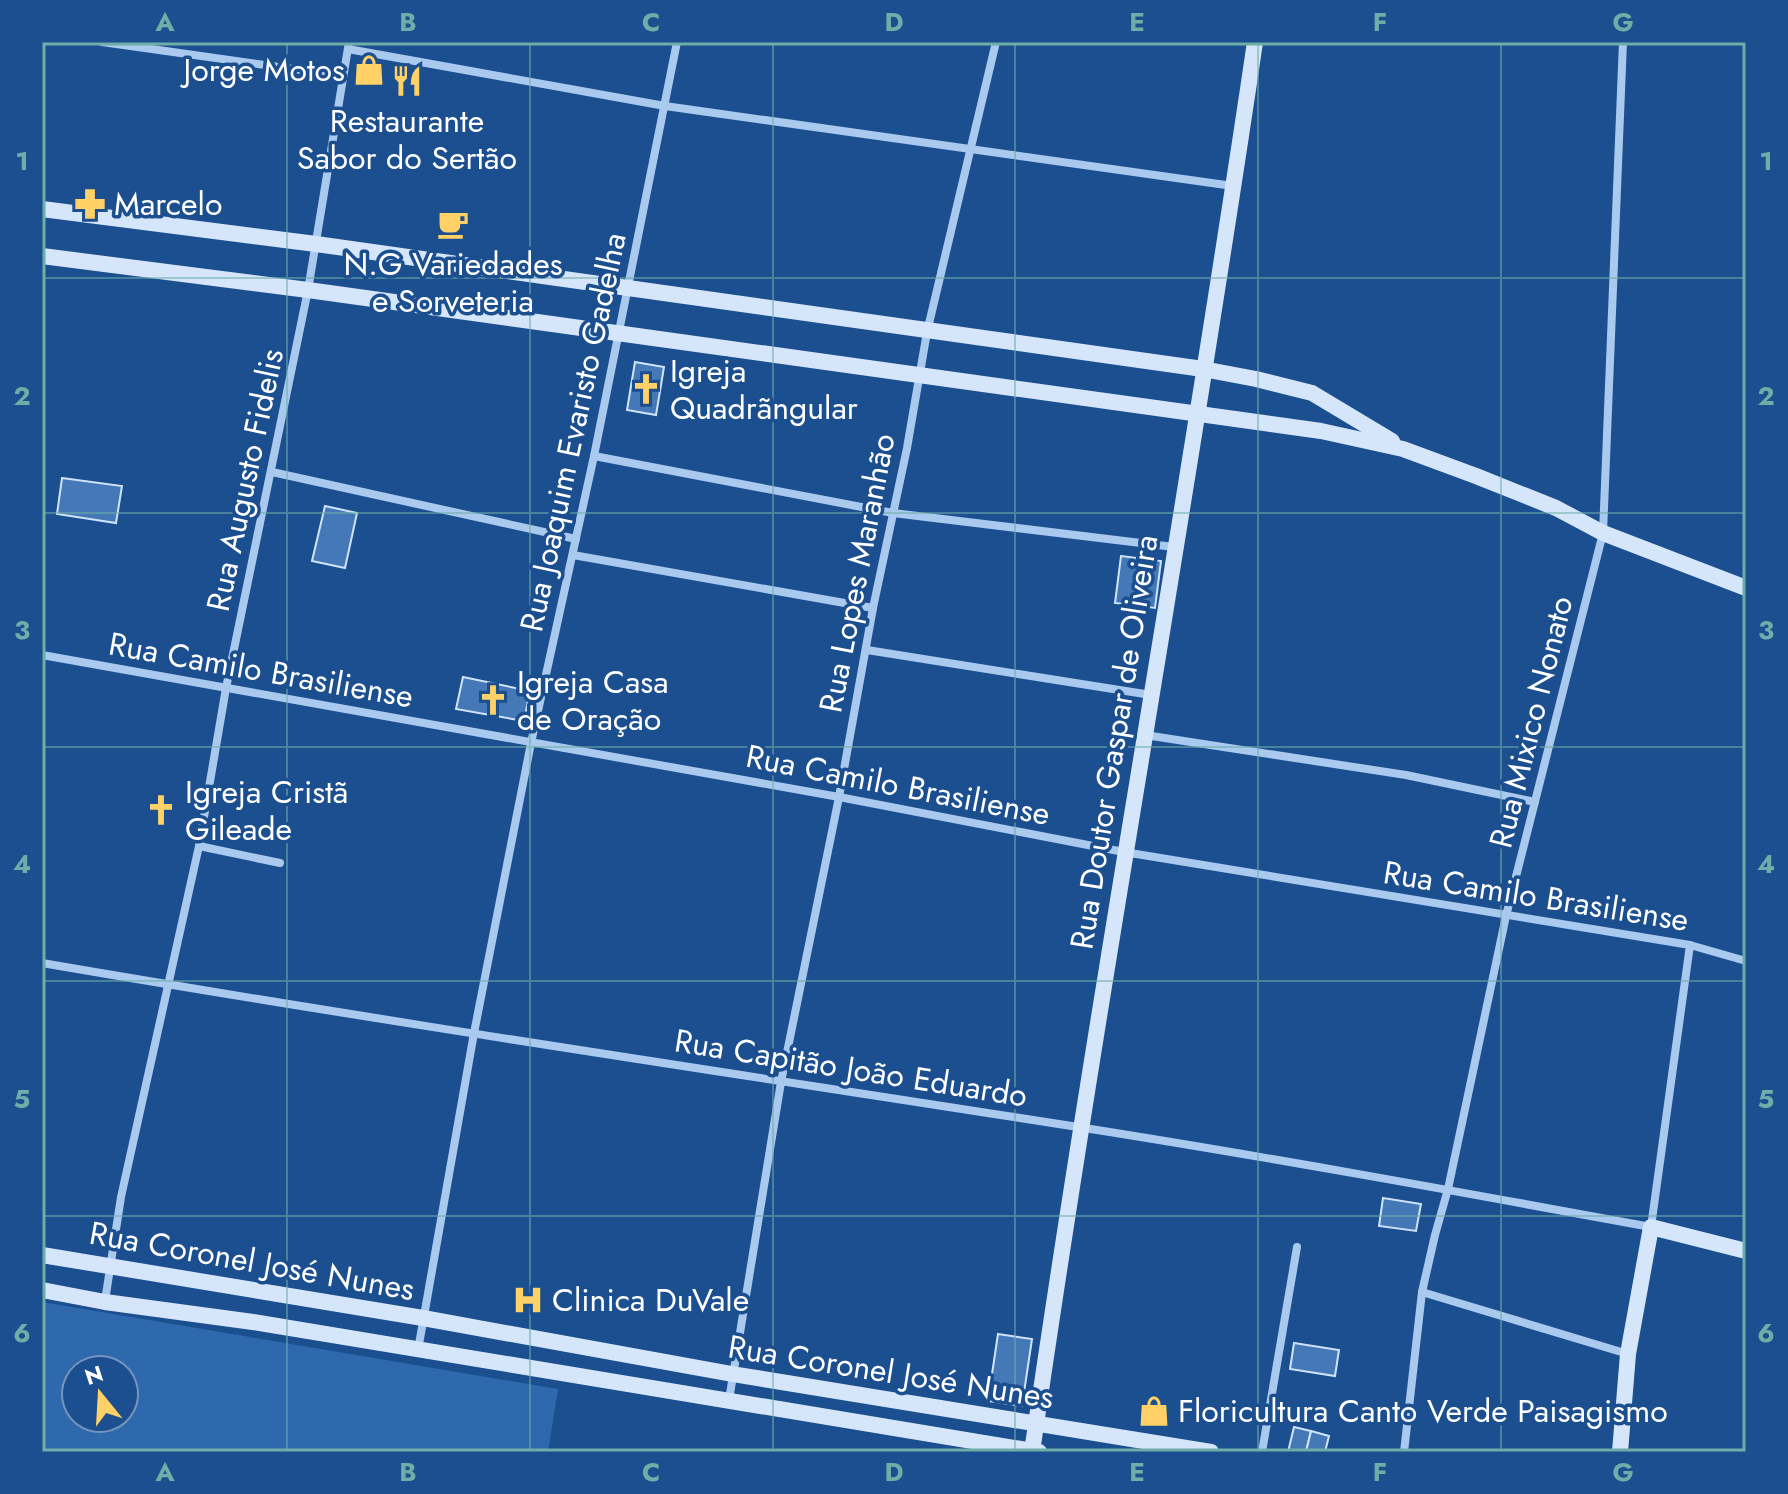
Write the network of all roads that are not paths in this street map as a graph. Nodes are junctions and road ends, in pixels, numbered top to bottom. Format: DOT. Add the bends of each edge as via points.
graph roads {
  1 [pos="102,42"];
  2 [pos="677,42"];
  3 [pos="996,42"];
  4 [pos="1255,42"];
  5 [pos="1623,42"];
  6 [pos="349,45"];
  7 [pos="343,76"];
  8 [pos="665,106"];
  9 [pos="969,148"];
  10 [pos="1234,186"];
  11 [pos="42,209"];
  12 [pos="316,244"];
  13 [pos="42,256"];
  14 [pos="626,288"];
  15 [pos="308,290"];
  16 [pos="927,332"];
  17 [pos="618,334"];
  18 [pos="1203,369"];
  19 [pos="919,376"];
  20 [pos="1197,412"];
  21 [pos="1403,449"];
  22 [pos="594,456"];
  23 [pos="272,472"];
  24 [pos="893,513"];
  25 [pos="1603,533"];
  26 [pos="576,539"];
  27 [pos="1174,547"];
  28 [pos="573,555"];
  29 [pos="1746,588"];
  30 [pos="873,608"];
  31 [pos="867,650"];
  32 [pos="42,655"];
  33 [pos="226,688"];
  34 [pos="1151,695"];
  35 [pos="1145,735"];
  36 [pos="531,743"];
  37 [pos="839,797"];
  38 [pos="1535,802"];
  39 [pos="199,846"];
  40 [pos="1124,852"];
  41 [pos="280,863"];
  42 [pos="1506,916"];
  43 [pos="1690,945"];
  44 [pos="1746,961"];
  45 [pos="42,963"];
  46 [pos="168,985"];
  47 [pos="474,1033"];
  48 [pos="781,1082"];
  49 [pos="1080,1127"];
  50 [pos="1448,1189"];
  51 [pos="1651,1227"];
  52 [pos="1297,1247"];
  53 [pos="1746,1251"];
  54 [pos="42,1255"];
  55 [pos="112,1266"];
  56 [pos="42,1290"];
  57 [pos="1422,1292"];
  58 [pos="105,1302"];
  59 [pos="423,1318"];
  60 [pos="418,1350"];
  61 [pos="1628,1354"];
  62 [pos="732,1374"];
  63 [pos="729,1400"];
  64 [pos="1036,1424"];
  65 [pos="1167,1448"];
  66 [pos="1034,1452"];
  67 [pos="1211,1452"];
  68 [pos="1262,1452"];
  69 [pos="1404,1452"];
  70 [pos="1620,1452"];
  1 -- 7 [label="street"];
  2 -- 8 [label="street, Rua Joaquim Evaristo Gadelha"];
  3 -- 9 [label="street, Rua Lopes Maranhão"];
  4 -- 10 [label="street, Rua Doutor Gaspar de Oliveira"];
  5 -- 25 [label="street, Rua Mixico Nonato"];
  6 -- 7 [label="street, Rua Augusto Fidelis"];
  6 -- 8 [label="street"];
  7 -- 12 [label="street, Rua Augusto Fidelis"];
  8 -- 9 [label="street"];
  8 -- 14 [label="street, Rua Joaquim Evaristo Gadelha"];
  9 -- 10 [label="street"];
  9 -- 16 [label="street, Rua Lopes Maranhão"];
  10 -- 18 [label="street, Rua Doutor Gaspar de Oliveira"];
  11 -- 12 [label="street"];
  12 -- 14 [label="street"];
  12 -- 15 [label="street, Rua Augusto Fidelis"];
  13 -- 15 [label="street"];
  14 -- 16 [label="street"];
  14 -- 17 [label="street, Rua Joaquim Evaristo Gadelha"];
  15 -- 17 [label="street"];
  15 -- 23 [label="street, Rua Augusto Fidelis"];
  16 -- 18 [label="street"];
  16 -- 19 [label="street, Rua Lopes Maranhão"];
  17 -- 19 [label="street"];
  17 -- 22 [label="street, Rua Joaquim Evaristo Gadelha"];
  18 -- 20 [label="street, Rua Doutor Gaspar de Oliveira"];
  18 -- 21 [label="street" via="1312,393"];
  19 -- 20 [label="street"];
  19 -- 24 [label="street, Rua Lopes Maranhão"];
  20 -- 21 [label="street"];
  20 -- 27 [label="street, Rua Doutor Gaspar de Oliveira"];
  21 -- 25 [label="street" via="1525,494"];
  22 -- 24 [label="street"];
  22 -- 26 [label="street, Rua Joaquim Evaristo Gadelha"];
  23 -- 26 [label="street"];
  23 -- 33 [label="street, Rua Augusto Fidelis"];
  24 -- 27 [label="street"];
  24 -- 30 [label="street, Rua Lopes Maranhão"];
  25 -- 29 [label="street"];
  25 -- 38 [label="street, Rua Mixico Nonato"];
  26 -- 28 [label="street, Rua Joaquim Evaristo Gadelha"];
  27 -- 34 [label="street, Rua Doutor Gaspar de Oliveira"];
  28 -- 30 [label="street"];
  28 -- 36 [label="street, Rua Joaquim Evaristo Gadelha"];
  30 -- 31 [label="street, Rua Lopes Maranhão"];
  31 -- 34 [label="street"];
  31 -- 37 [label="street, Rua Lopes Maranhão"];
  32 -- 33 [label="street, Rua Camilo Brasiliense"];
  33 -- 36 [label="street, Rua Camilo Brasiliense"];
  33 -- 39 [label="street, Rua Augusto Fidelis"];
  34 -- 35 [label="street, Rua Doutor Gaspar de Oliveira"];
  35 -- 38 [label="street" via="1406,775"];
  35 -- 40 [label="street, Rua Doutor Gaspar de Oliveira"];
  36 -- 37 [label="street, Rua Camilo Brasiliense"];
  36 -- 47 [label="street, Rua Joaquim Evaristo Gadelha"];
  37 -- 40 [label="street, Rua Camilo Brasiliense"];
  37 -- 48 [label="street, Rua Lopes Maranhão"];
  38 -- 42 [label="street, Rua Mixico Nonato"];
  39 -- 41 [label="street"];
  39 -- 46 [label="street, Rua Augusto Fidelis"];
  40 -- 42 [label="street, Rua Camilo Brasiliense"];
  40 -- 49 [label="street, Rua Doutor Gaspar de Oliveira"];
  42 -- 43 [label="street, Rua Camilo Brasiliense"];
  42 -- 50 [label="street, Rua Mixico Nonato"];
  43 -- 44 [label="street, Rua Camilo Brasiliense"];
  43 -- 51 [label="street"];
  45 -- 46 [label="street, Rua Capitão João Eduardo"];
  46 -- 47 [label="street, Rua Capitão João Eduardo"];
  46 -- 55 [label="street, Rua Augusto Fidelis" via="121,1197"];
  47 -- 48 [label="street, Rua Capitão João Eduardo"];
  47 -- 59 [label="street, Rua Joaquim Evaristo Gadelha"];
  48 -- 49 [label="street, Rua Capitão João Eduardo"];
  48 -- 62 [label="street, Rua Lopes Maranhão"];
  49 -- 50 [label="street, Rua Capitão João Eduardo"];
  49 -- 64 [label="street, Rua Doutor Gaspar de Oliveira"];
  50 -- 51 [label="street, Rua Capitão João Eduardo"];
  50 -- 57 [label="street, Rua Mixico Nonato"];
  51 -- 53 [label="street"];
  51 -- 61 [label="street"];
  52 -- 68 [label="street"];
  54 -- 55 [label="street, Rua Coronel José Nunes"];
  55 -- 58 [label="street, Rua Augusto Fidelis"];
  55 -- 59 [label="street, Rua Coronel José Nunes"];
  56 -- 58 [label="street, Rua Coronel José Nunes"];
  57 -- 61 [label="street"];
  57 -- 69 [label="street, Rua Mixico Nonato"];
  58 -- 60 [label="street, Rua Coronel José Nunes"];
  59 -- 60 [label="street, Rua Joaquim Evaristo Gadelha"];
  59 -- 62 [label="street, Rua Coronel José Nunes"];
  60 -- 63 [label="street, Rua Coronel José Nunes"];
  61 -- 70 [label="street"];
  62 -- 63 [label="street, Rua Lopes Maranhão"];
  62 -- 64 [label="street, Rua Coronel José Nunes"];
  63 -- 66 [label="street, Rua Coronel José Nunes"];
  64 -- 65 [label="street, Rua Coronel José Nunes"];
  64 -- 66 [label="street, Rua Doutor Gaspar de Oliveira"];
  65 -- 67 [label="street, Rua Coronel José Nunes"];
}
